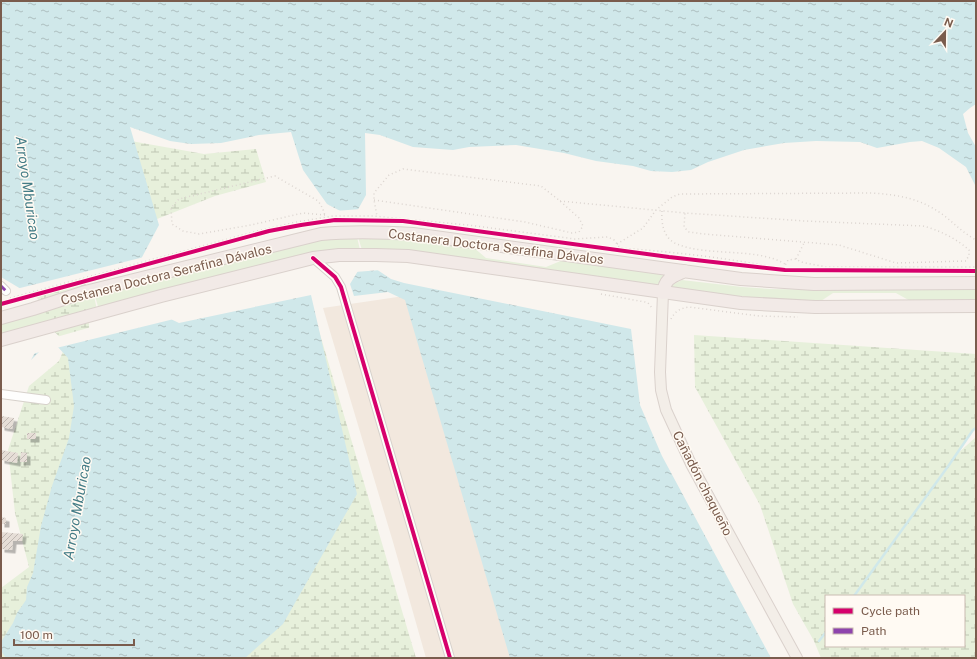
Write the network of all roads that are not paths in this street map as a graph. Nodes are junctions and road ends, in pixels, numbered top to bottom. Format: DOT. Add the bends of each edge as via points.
graph roads {
  1 [pos="313,258"];
  2 [pos="685,271"];
  3 [pos="976,282"];
  4 [pos="663,293"];
  5 [pos="976,306"];
  6 [pos="1,318"];
  7 [pos="1,340"];
  8 [pos="1,394"];
  9 [pos="46,400"];
  10 [pos="450,658"];
  11 [pos="798,658"];
  1 -- 4 [label="highway, Costanera Doctora Serafina Dávalos" via="339,255 408,256"];
  1 -- 7 [label="highway, Costanera Doctora Serafina Dávalos"];
  1 -- 10 [label="street" via="335,277 341,287"];
  2 -- 3 [label="highway, Costanera Doctora Serafina Dávalos" via="740,279 814,284"];
  2 -- 4 [label="highway" via="666,281"];
  2 -- 6 [label="highway, Costanera Doctora Serafina Dávalos" via="413,234 373,222 85,292"];
  4 -- 5 [label="highway, Costanera Doctora Serafina Dávalos" via="741,303 815,307"];
  4 -- 11 [label="main road, Cañadón chaqueño" via="660,372 666,410 691,464"];
  8 -- 9 [label="street"];
}
